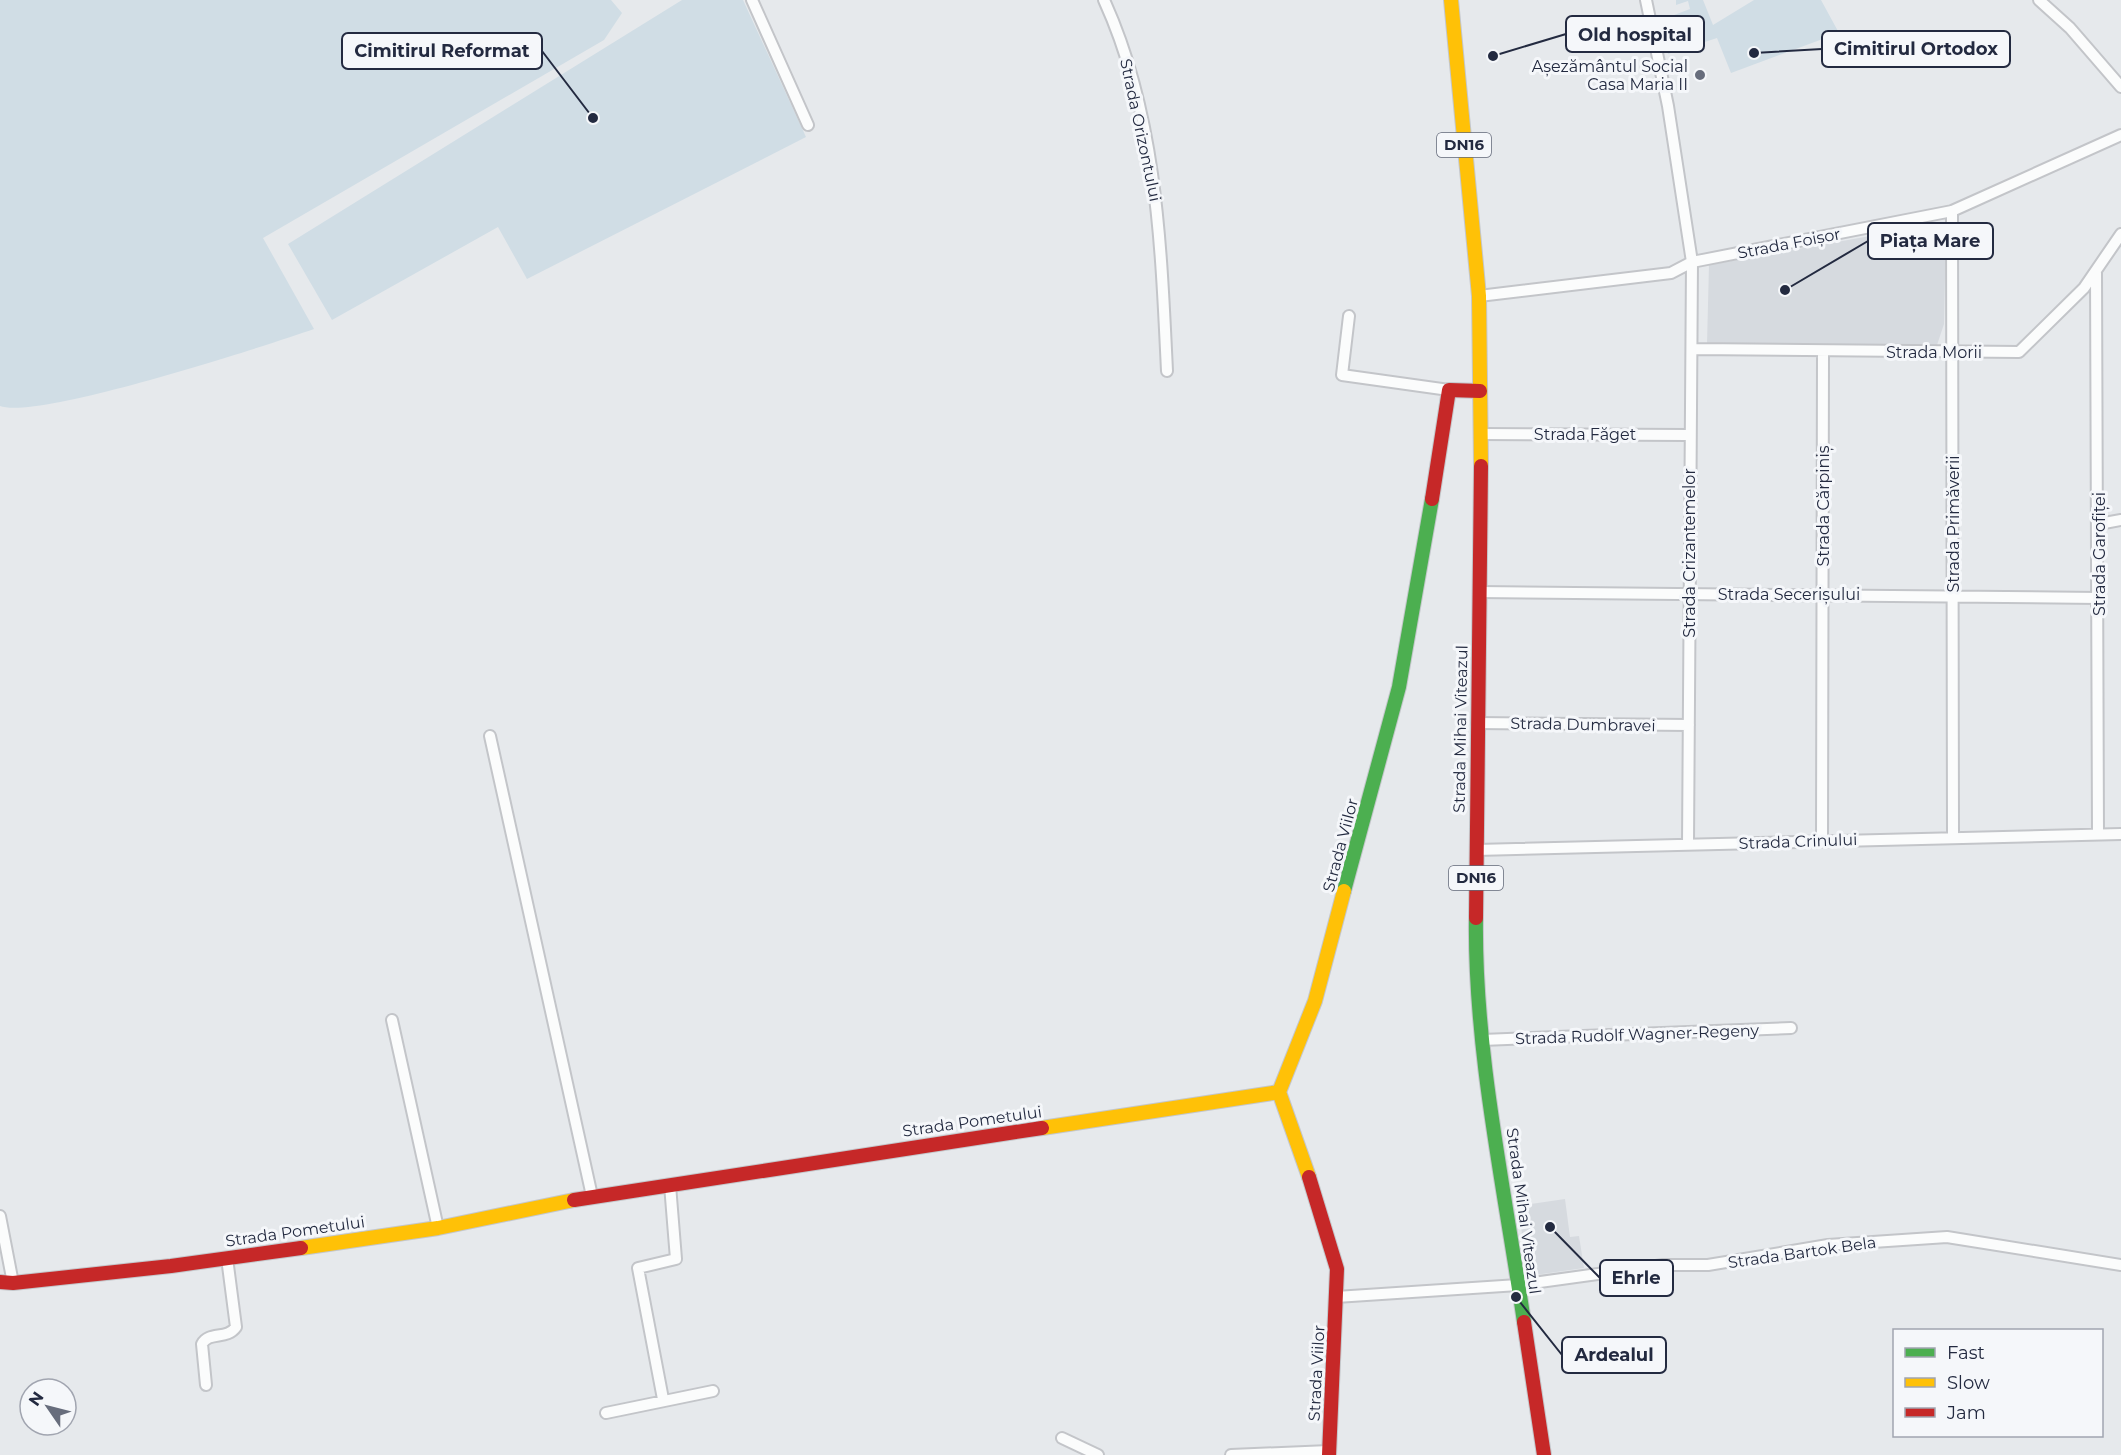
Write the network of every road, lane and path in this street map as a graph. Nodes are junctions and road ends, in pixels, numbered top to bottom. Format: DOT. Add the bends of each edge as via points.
graph roads {
  1 [pos="752,0"];
  2 [pos="1104,0"];
  3 [pos="1452,0"];
  4 [pos="1646,0"];
  5 [pos="2039,0"];
  6 [pos="2121,87"];
  7 [pos="808,125"];
  8 [pos="2121,135"];
  9 [pos="1952,211"];
  10 [pos="2121,234"];
  11 [pos="1692,262"];
  12 [pos="2096,273"];
  13 [pos="1479,296"];
  14 [pos="1349,316"];
  15 [pos="1692,350"];
  16 [pos="1954,350"];
  17 [pos="1823,352"];
  18 [pos="1167,371"];
  19 [pos="1449,390"];
  20 [pos="1480,391"];
  21 [pos="1481,434"];
  22 [pos="1689,435"];
  23 [pos="2121,520"];
  24 [pos="2099,524"];
  25 [pos="1479,592"];
  26 [pos="1689,594"];
  27 [pos="1823,594"];
  28 [pos="1953,596"];
  29 [pos="2099,598"];
  30 [pos="1477,723"];
  31 [pos="1689,724"];
  32 [pos="490,736"];
  33 [pos="2098,834"];
  34 [pos="2121,834"];
  35 [pos="1953,838"];
  36 [pos="1822,840"];
  37 [pos="1688,844"];
  38 [pos="1476,850"];
  39 [pos="392,1020"];
  40 [pos="1791,1028"];
  41 [pos="1482,1040"];
  42 [pos="1279,1092"];
  43 [pos="670,1185"];
  44 [pos="592,1196"];
  45 [pos="0,1216"];
  46 [pos="438,1228"];
  47 [pos="227,1258"];
  48 [pos="2121,1265"];
  49 [pos="6,1282"];
  50 [pos="1518,1285"];
  51 [pos="1336,1297"];
  52 [pos="206,1385"];
  53 [pos="713,1391"];
  54 [pos="663,1399"];
  55 [pos="606,1413"];
  56 [pos="1062,1438"];
  57 [pos="1329,1453"];
  58 [pos="1098,1455"];
  59 [pos="1231,1455"];
  60 [pos="1544,1455"];
  1 -- 7 [label="street"];
  2 -- 18 [label="street, Strada Orizontului" via="1137,100 1156,190"];
  3 -- 13 [label="main road, Strada Mihai Viteazul / DN16"];
  4 -- 11 [label="street, Strada Crizantemelor" via="1668,106"];
  5 -- 6 [label="street" via="2070,28"];
  8 -- 9 [label="street, Strada Foișor"];
  9 -- 11 [label="street, Strada Foișor"];
  9 -- 16 [label="street, Strada Primăverii"];
  10 -- 12 [label="street, Strada Morii"];
  11 -- 13 [label="street, Strada Foișor" via="1671,273"];
  11 -- 15 [label="street, Strada Crizantemelor"];
  12 -- 16 [label="street, Strada Morii" via="2019,352"];
  12 -- 24 [label="street, Strada Garofiței"];
  13 -- 20 [label="main road, Strada Mihai Viteazul / DN16"];
  14 -- 19 [label="street" via="1342,375"];
  15 -- 17 [label="street, Strada Morii"];
  15 -- 22 [label="street, Strada Crizantemelor"];
  16 -- 17 [label="street, Strada Morii"];
  16 -- 28 [label="street, Strada Primăverii"];
  17 -- 27 [label="street, Strada Cărpiniș"];
  19 -- 20 [label="main road"];
  19 -- 42 [label="main road, Strada Viilor" via="1399,687 1315,1001"];
  20 -- 21 [label="main road, Strada Mihai Viteazul / DN16"];
  21 -- 22 [label="street, Strada Făget"];
  21 -- 25 [label="main road, Strada Mihai Viteazul / DN16"];
  22 -- 26 [label="street, Strada Crizantemelor"];
  23 -- 24 [label="street"];
  24 -- 29 [label="street, Strada Garofiței"];
  25 -- 26 [label="street, Strada Secerișului"];
  25 -- 30 [label="main road, Strada Mihai Viteazul / DN16"];
  26 -- 27 [label="street, Strada Secerișului"];
  26 -- 31 [label="street, Strada Crizantemelor"];
  27 -- 28 [label="street, Strada Secerișului"];
  27 -- 36 [label="street, Strada Cărpiniș"];
  28 -- 29 [label="street, Strada Secerișului"];
  28 -- 35 [label="street, Strada Primăverii"];
  29 -- 33 [label="street, Strada Garofiței"];
  30 -- 31 [label="street, Strada Dumbravei"];
  30 -- 38 [label="main road, Strada Mihai Viteazul / DN16"];
  31 -- 37 [label="street, Strada Crizantemelor"];
  32 -- 44 [label="street"];
  33 -- 34 [label="street, Strada Crinului"];
  33 -- 35 [label="street, Strada Crinului"];
  35 -- 36 [label="street, Strada Crinului"];
  36 -- 37 [label="street, Strada Crinului"];
  37 -- 38 [label="street, Strada Crinului"];
  38 -- 41 [label="main road, Strada Mihai Viteazul / DN16" via="1475,970"];
  39 -- 46 [label="street"];
  40 -- 41 [label="street, Strada Rudolf Wagner-Regeny"];
  41 -- 50 [label="main road, Strada Mihai Viteazul / DN16"];
  42 -- 43 [label="main road, Strada Pometului"];
  42 -- 51 [label="main road, Strada Viilor" via="1333,1249"];
  43 -- 44 [label="main road, Strada Pometului"];
  43 -- 54 [label="street" via="676,1259 638,1268"];
  44 -- 46 [label="main road, Strada Pometului"];
  45 -- 49 [label="street"];
  46 -- 47 [label="main road, Strada Pometului"];
  47 -- 49 [label="main road, Strada Pometului"];
  47 -- 52 [label="street" via="236,1327 228,1335 209,1337 202,1344"];
  48 -- 50 [label="street, Strada Bartok Bela" via="1947,1237 1828,1245 1708,1265 1663,1265"];
  50 -- 51 [label="street"];
  50 -- 60 [label="main road, Strada Mihai Viteazul / DN16"];
  51 -- 57 [label="main road, Strada Viilor"];
  53 -- 54 [label="street"];
  54 -- 55 [label="street"];
  56 -- 58 [label="street"];
  57 -- 59 [label="street, Strada Viilor"];
}
